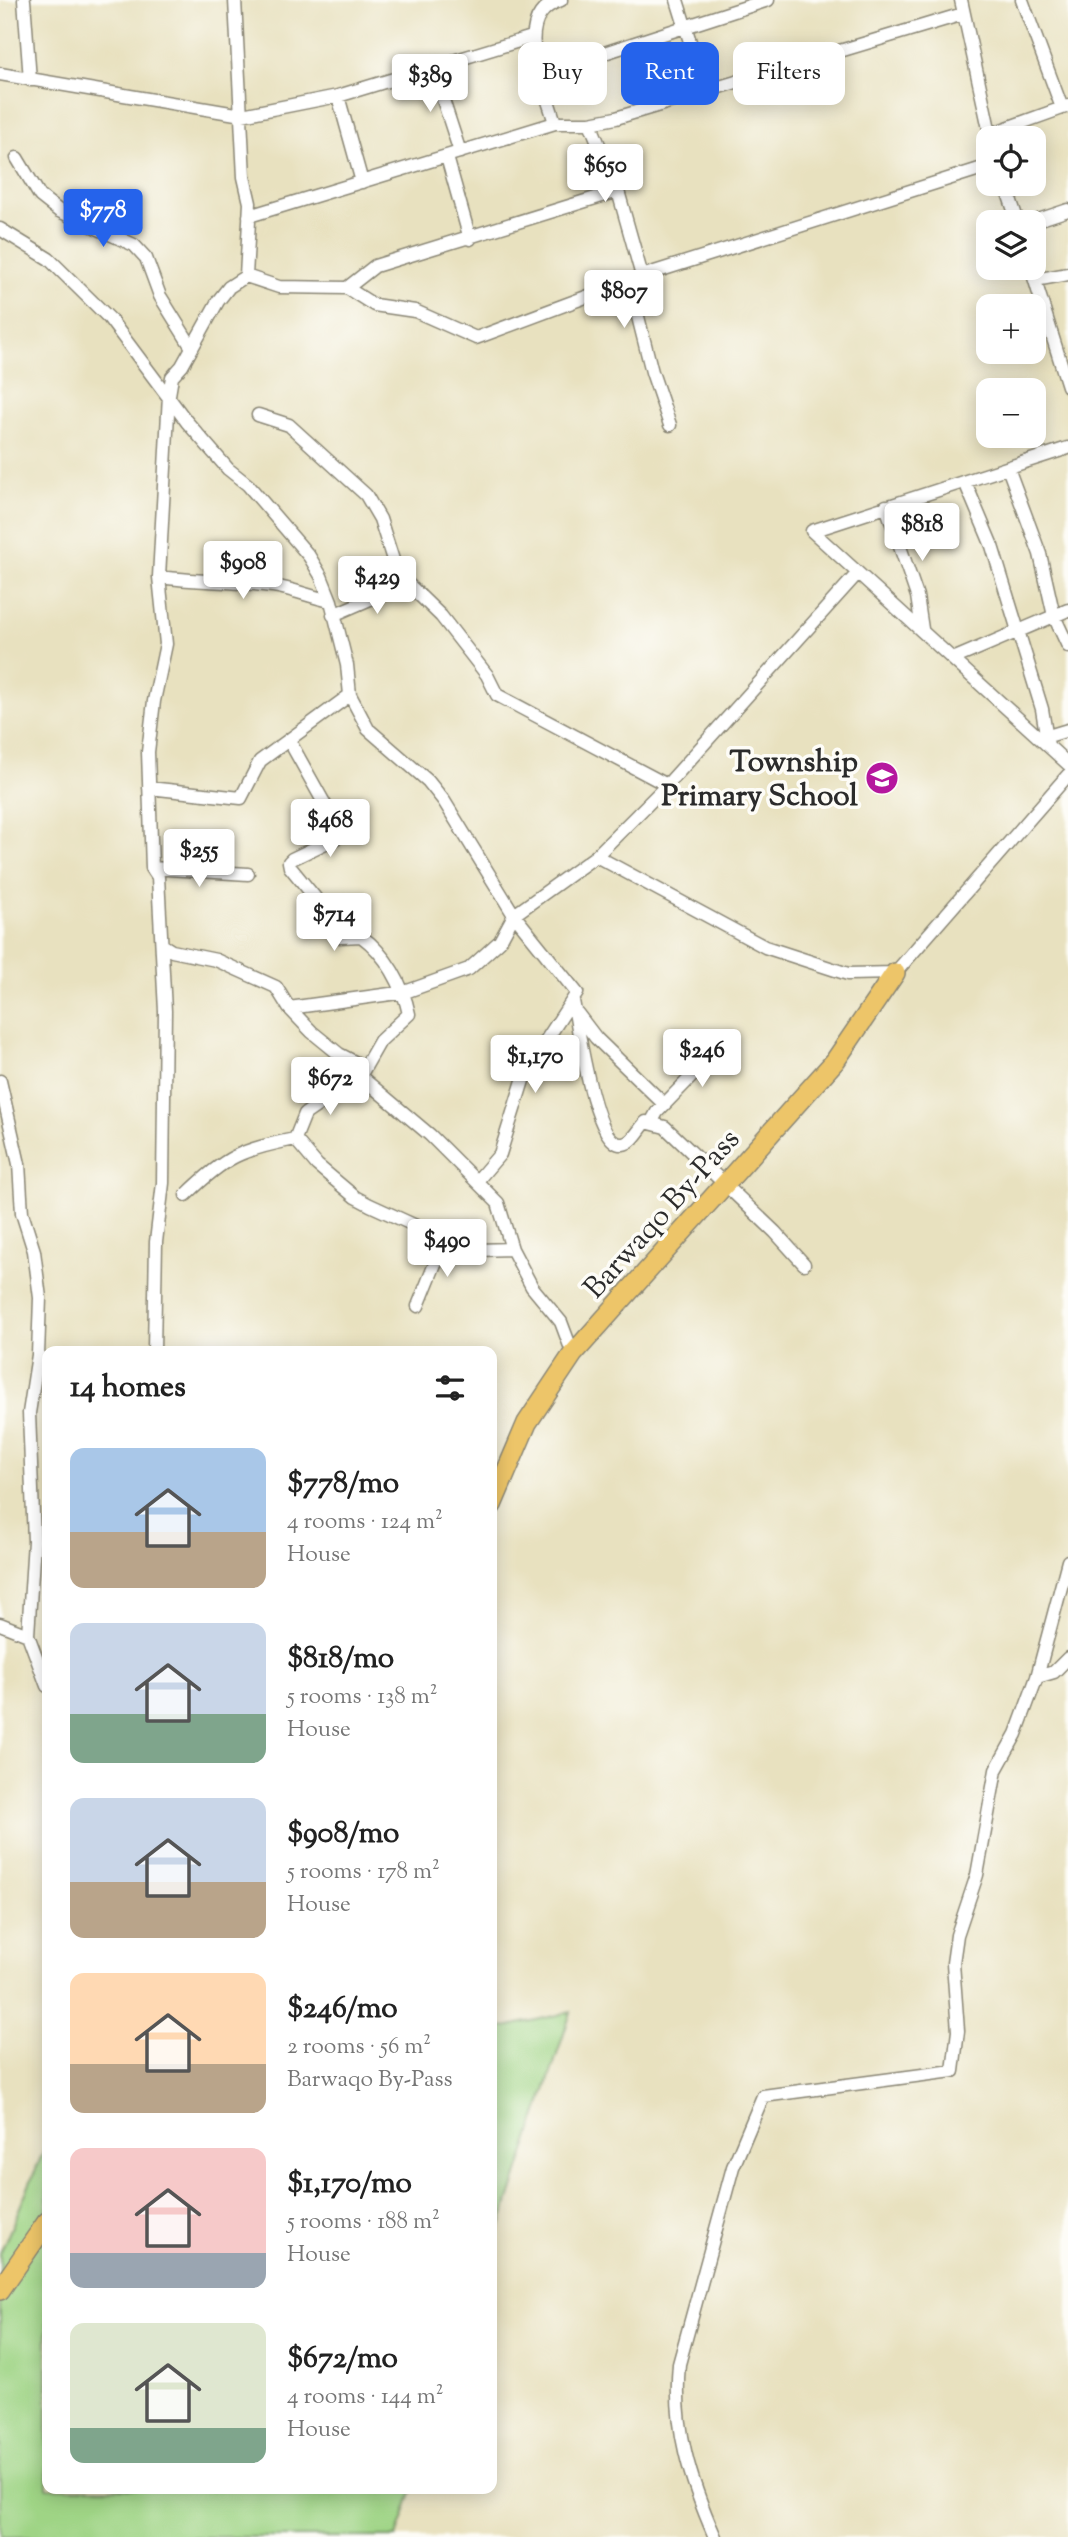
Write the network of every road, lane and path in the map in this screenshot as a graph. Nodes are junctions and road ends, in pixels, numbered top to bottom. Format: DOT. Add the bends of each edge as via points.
graph roads {
  1 [pos="24,0"];
  2 [pos="235,0"];
  3 [pos="561,0"];
  4 [pos="677,0"];
  5 [pos="768,0"];
  6 [pos="961,0"];
  7 [pos="1026,1"];
  8 [pos="963,14"];
  9 [pos="685,28"];
  10 [pos="532,37"];
  11 [pos="690,42"];
  12 [pos="607,52"];
  13 [pos="432,66"];
  14 [pos="0,74"];
  15 [pos="30,80"];
  16 [pos="719,86"];
  17 [pos="338,96"];
  18 [pos="653,105"];
  19 [pos="1065,107"];
  20 [pos="242,115"];
  21 [pos="555,123"];
  22 [pos="590,123"];
  23 [pos="988,126"];
  24 [pos="1016,126"];
  25 [pos="460,152"];
  26 [pos="447,157"];
  27 [pos="17,158"];
  28 [pos="976,170"];
  29 [pos="362,182"];
  30 [pos="618,191"];
  31 [pos="1068,210"];
  32 [pos="249,216"];
  33 [pos="1046,217"];
  34 [pos="0,229"];
  35 [pos="470,239"];
  36 [pos="1046,274"];
  37 [pos="1068,274"];
  38 [pos="246,276"];
  39 [pos="636,279"];
  40 [pos="1035,280"];
  41 [pos="347,288"];
  42 [pos="191,346"];
  43 [pos="1064,361"];
  44 [pos="1068,386"];
  45 [pos="169,396"];
  46 [pos="258,415"];
  47 [pos="670,425"];
  48 [pos="1068,448"];
  49 [pos="1008,468"];
  50 [pos="965,482"];
  51 [pos="886,506"];
  52 [pos="857,574"];
  53 [pos="159,577"];
  54 [pos="407,583"];
  55 [pos="331,601"];
  56 [pos="1068,610"];
  57 [pos="333,615"];
  58 [pos="1054,616"];
  59 [pos="922,629"];
  60 [pos="1017,630"];
  61 [pos="1068,646"];
  62 [pos="953,659"];
  63 [pos="350,695"];
  64 [pos="1068,730"];
  65 [pos="290,742"];
  66 [pos="1046,742"];
  67 [pos="1068,764"];
  68 [pos="1068,775"];
  69 [pos="667,785"];
  70 [pos="149,788"];
  71 [pos="596,856"];
  72 [pos="152,868"];
  73 [pos="248,874"];
  74 [pos="514,915"];
  75 [pos="164,946"];
  76 [pos="895,974"];
  77 [pos="405,992"];
  78 [pos="574,1006"];
  79 [pos="289,1008"];
  80 [pos="727,1040"];
  81 [pos="362,1072"];
  82 [pos="0,1081"];
  83 [pos="664,1104"];
  84 [pos="652,1121"];
  85 [pos="295,1139"];
  86 [pos="477,1181"];
  87 [pos="725,1184"];
  88 [pos="186,1195"];
  89 [pos="445,1239"];
  90 [pos="512,1249"];
  91 [pos="804,1264"];
  92 [pos="418,1306"];
  93 [pos="154,1346"];
  94 [pos="573,1354"];
  95 [pos="497,1493"];
  96 [pos="1068,1561"];
  97 [pos="0,1624"];
  98 [pos="29,1635"];
  99 [pos="1068,1658"];
  100 [pos="42,1672"];
  101 [pos="1037,1677"];
  102 [pos="42,2229"];
  103 [pos="0,2290"];
  104 [pos="715,2537"];
  1 -- 15 [label="street"];
  2 -- 20 [label="street"];
  3 -- 10 [label="street" via="539,14"];
  4 -- 9 [label="street"];
  5 -- 9 [label="street"];
  6 -- 8 [label="street"];
  7 -- 19 [label="street"];
  8 -- 16 [label="street"];
  8 -- 23 [label="street"];
  9 -- 11 [label="street"];
  9 -- 12 [label="street"];
  10 -- 13 [label="street"];
  10 -- 21 [label="street"];
  13 -- 17 [label="street"];
  13 -- 25 [label="street"];
  14 -- 15 [label="street"];
  15 -- 20 [label="street"];
  17 -- 20 [label="street"];
  17 -- 29 [label="street"];
  18 -- 22 [label="street"];
  19 -- 24 [label="street"];
  20 -- 32 [label="street"];
  21 -- 22 [label="street"];
  21 -- 25 [label="street"];
  22 -- 30 [label="street"];
  25 -- 26 [label="street"];
  26 -- 29 [label="street"];
  26 -- 35 [label="street"];
  27 -- 42 [label="street" via="40,196 59,211 134,245 146,258 160,296"];
  28 -- 39 [label="street"];
  29 -- 32 [label="street"];
  30 -- 35 [label="street"];
  30 -- 39 [label="street"];
  31 -- 33 [label="street"];
  32 -- 38 [label="street"];
  34 -- 45 [label="street" via="49,259 109,318"];
  35 -- 41 [label="street" via="375,266"];
  36 -- 37 [label="street"];
  38 -- 41 [label="street" via="279,287"];
  38 -- 42 [label="street" via="229,287"];
  39 -- 41 [label="street" via="476,338 415,311 374,305"];
  39 -- 47 [label="street" via="652,372"];
  40 -- 43 [label="street"];
  42 -- 45 [label="street" via="172,377"];
  43 -- 44 [label="street"];
  45 -- 53 [label="street"];
  45 -- 55 [label="street" via="209,449 248,485 309,556"];
  46 -- 54 [label="street" via="289,425 366,495"];
  48 -- 49 [label="street"];
  49 -- 50 [label="street"];
  49 -- 58 [label="street" via="1040,554"];
  50 -- 51 [label="street"];
  50 -- 60 [label="street" via="992,546"];
  51 -- 52 [label="street" via="812,531"];
  51 -- 59 [label="street" via="917,596"];
  52 -- 59 [label="street"];
  52 -- 69 [label="street"];
  53 -- 55 [label="street" via="273,586"];
  53 -- 70 [label="street" via="166,644 154,701"];
  54 -- 57 [label="street"];
  54 -- 69 [label="street" via="441,616 497,695"];
  55 -- 57 [label="street"];
  56 -- 58 [label="street"];
  57 -- 63 [label="street"];
  58 -- 60 [label="street"];
  58 -- 61 [label="street"];
  59 -- 62 [label="street"];
  60 -- 62 [label="street"];
  60 -- 66 [label="street" via="1042,709"];
  62 -- 66 [label="street"];
  63 -- 65 [label="street"];
  63 -- 74 [label="street" via="368,729 428,781 444,801"];
  64 -- 66 [label="street"];
  65 -- 70 [label="street" via="254,768 241,798"];
  65 -- 77 [label="street" via="342,835 292,859 290,867 341,937 361,936 371,943"];
  66 -- 67 [label="street"];
  68 -- 76 [label="street"];
  69 -- 71 [label="street"];
  70 -- 72 [label="street"];
  71 -- 74 [label="street"];
  71 -- 76 [label="street" via="765,947 848,974"];
  72 -- 73 [label="street"];
  72 -- 75 [label="street" via="158,877"];
  74 -- 77 [label="street" via="500,941 469,969"];
  74 -- 78 [label="street" via="577,993"];
  75 -- 79 [label="street" via="216,960 276,987"];
  75 -- 93 [label="street" via="163,1183 156,1242"];
  76 -- 87 [label="highway, Barwaqo By-Pass" via="835,1061"];
  77 -- 79 [label="street"];
  77 -- 81 [label="street" via="409,1014 388,1031"];
  78 -- 83 [label="street" via="596,1038"];
  78 -- 84 [label="street" via="595,1107 606,1135 623,1144"];
  78 -- 86 [label="street" via="526,1071 500,1154"];
  79 -- 81 [label="street"];
  80 -- 83 [label="street"];
  81 -- 85 [label="street" via="305,1114"];
  81 -- 86 [label="street"];
  82 -- 98 [label="street" via="19,1164 22,1213 34,1251 40,1298 29,1413 34,1541"];
  83 -- 84 [label="street"];
  84 -- 87 [label="street" via="665,1126"];
  85 -- 88 [label="street" via="227,1158"];
  85 -- 89 [label="street" via="355,1197"];
  86 -- 90 [label="street" via="498,1203"];
  87 -- 91 [label="street"];
  87 -- 94 [label="highway, Barwaqo By-Pass"];
  89 -- 90 [label="street" via="477,1250"];
  89 -- 92 [label="street"];
  90 -- 94 [label="street" via="532,1287 561,1322"];
  94 -- 95 [label="highway, Barwaqo By-Pass" via="527,1423"];
  96 -- 101 [label="street"];
  97 -- 98 [label="street"];
  98 -- 100 [label="street"];
  99 -- 101 [label="street" via="1054,1672"];
  101 -- 104 [label="street" via="1016,1734 996,1770 977,1875 957,1935 953,1964 958,2031 953,2071 763,2096 733,2167 678,2364 676,2394 679,2431"];
  102 -- 103 [label="highway"];
}
